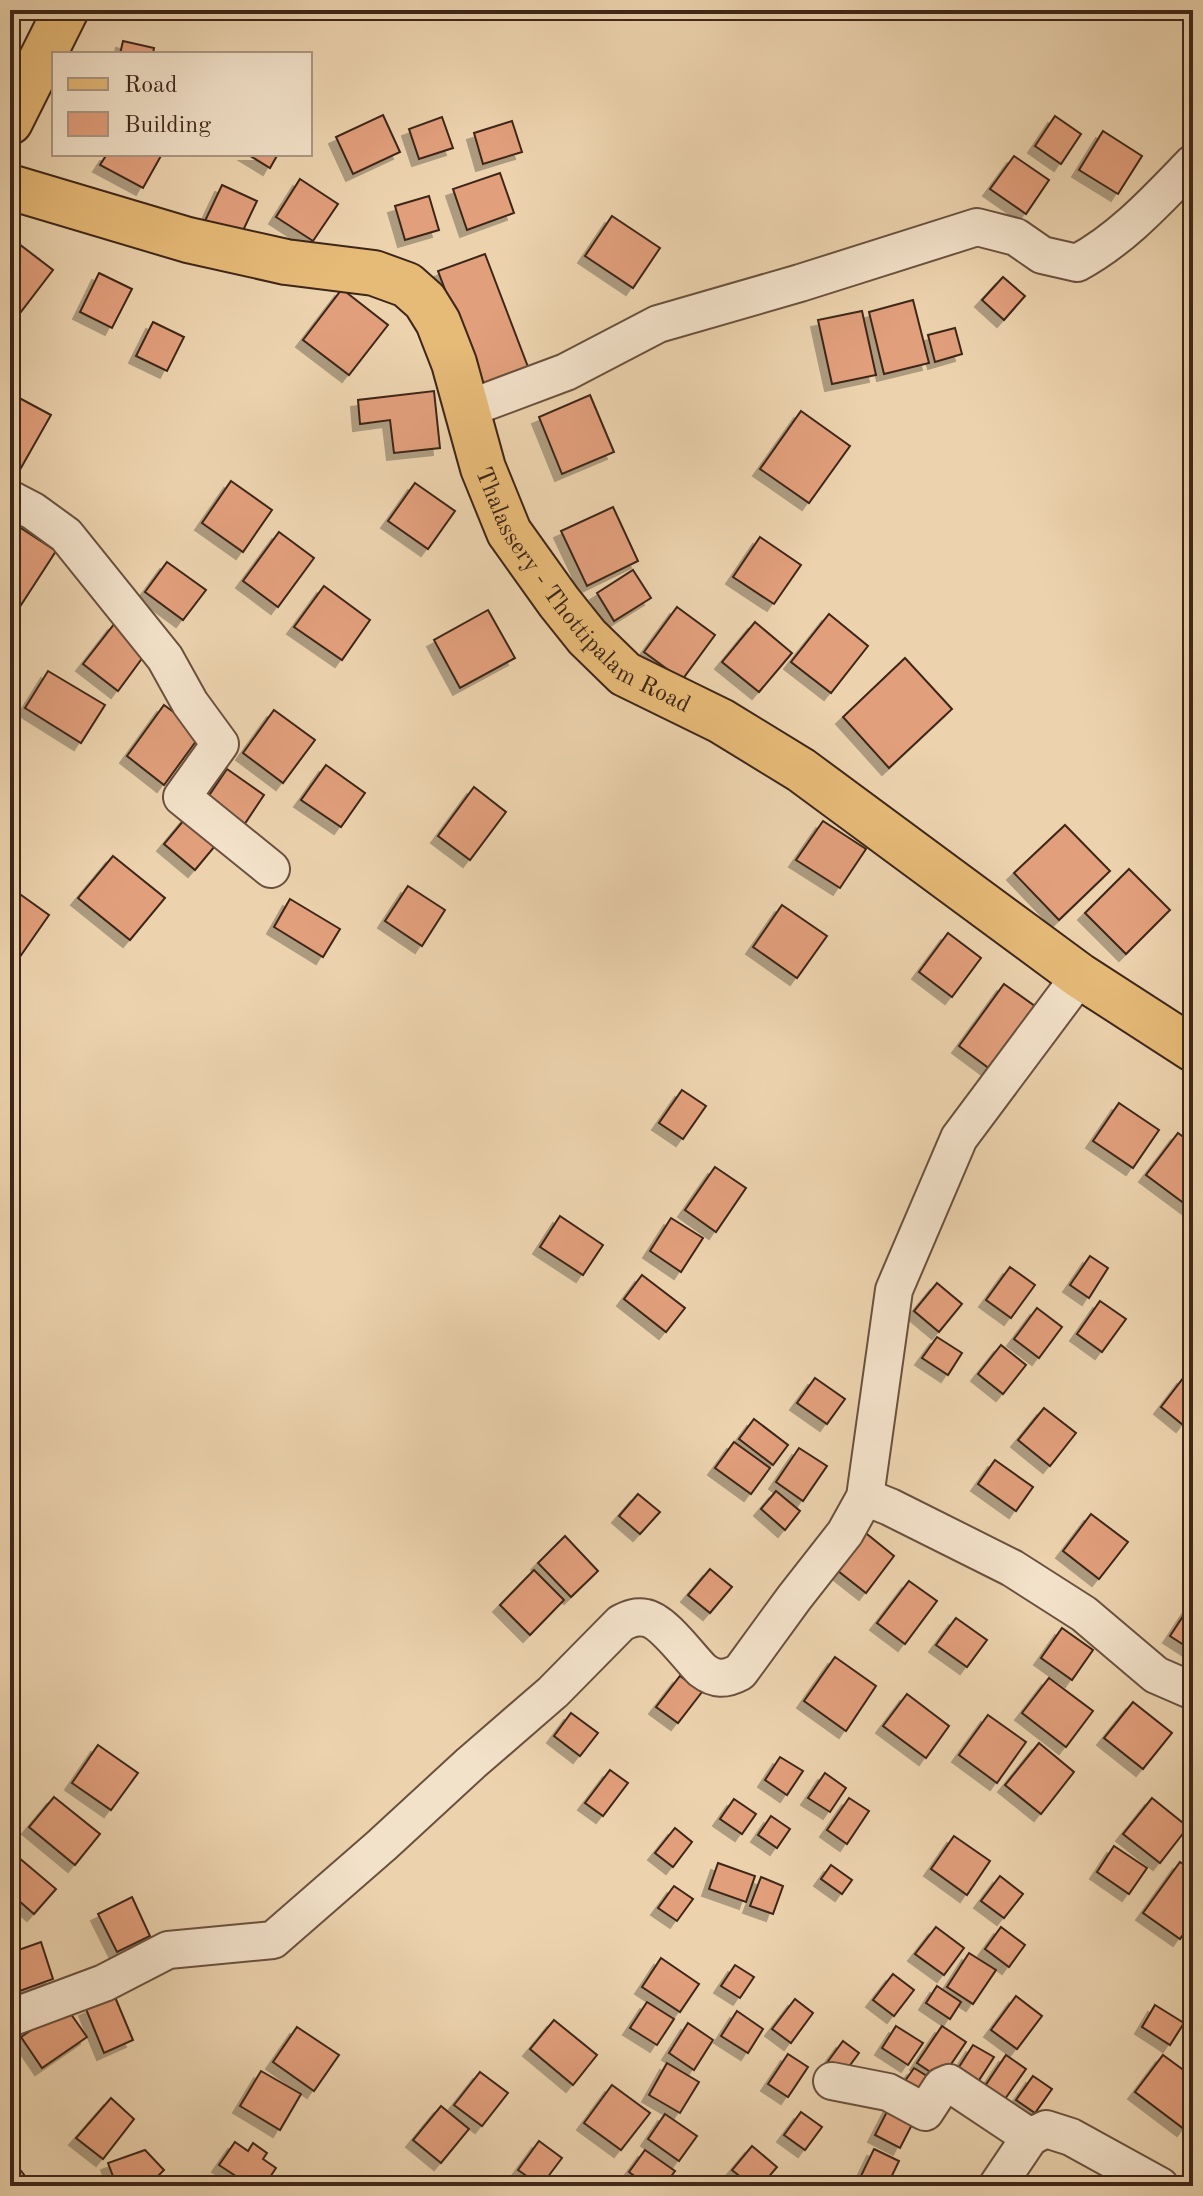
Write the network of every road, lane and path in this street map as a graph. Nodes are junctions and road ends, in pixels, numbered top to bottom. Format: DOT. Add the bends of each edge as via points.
graph roads {
  1 [pos="66,10"];
  2 [pos="10,122"];
  3 [pos="1193,163"];
  4 [pos="10,187"];
  5 [pos="467,409"];
  6 [pos="10,499"];
  7 [pos="271,869"];
  8 [pos="1080,976"];
  9 [pos="1193,1049"];
  10 [pos="865,1497"];
  11 [pos="1193,1691"];
  12 [pos="10,2018"];
  13 [pos="832,2081"];
  14 [pos="1030,2137"];
  15 [pos="997,2186"];
  16 [pos="1160,2186"];
  1 -- 2 [label="main road"];
  3 -- 5 [label="street" via="1099,251 1077,263 1042,255 1016,237 977,227 658,324 566,372"];
  4 -- 5 [label="main road, Thalassery - Thottipalam Road" via="188,240 286,262 374,273 407,285 438,322"];
  5 -- 8 [label="main road, Thalassery - Thottipalam Road" via="509,532 587,637 625,674 721,721 801,770"];
  6 -- 7 [label="street" via="66,535 165,658 220,744 182,797"];
  8 -- 9 [label="main road, Thalassery - Thottipalam Road"];
  8 -- 10 [label="street" via="959,1138 894,1290"];
  10 -- 11 [label="street" via="1012,1568 1084,1614 1156,1675"];
  10 -- 12 [label="street" via="845,1533 740,1672 710,1676 648,1618 621,1623 553,1692 273,1940 168,1950 104,1983"];
  13 -- 14 [label="street" via="888,2092 925,2112 949,2083"];
  14 -- 15 [label="street"];
  14 -- 16 [label="street" via="1046,2129 1071,2137"];
}
